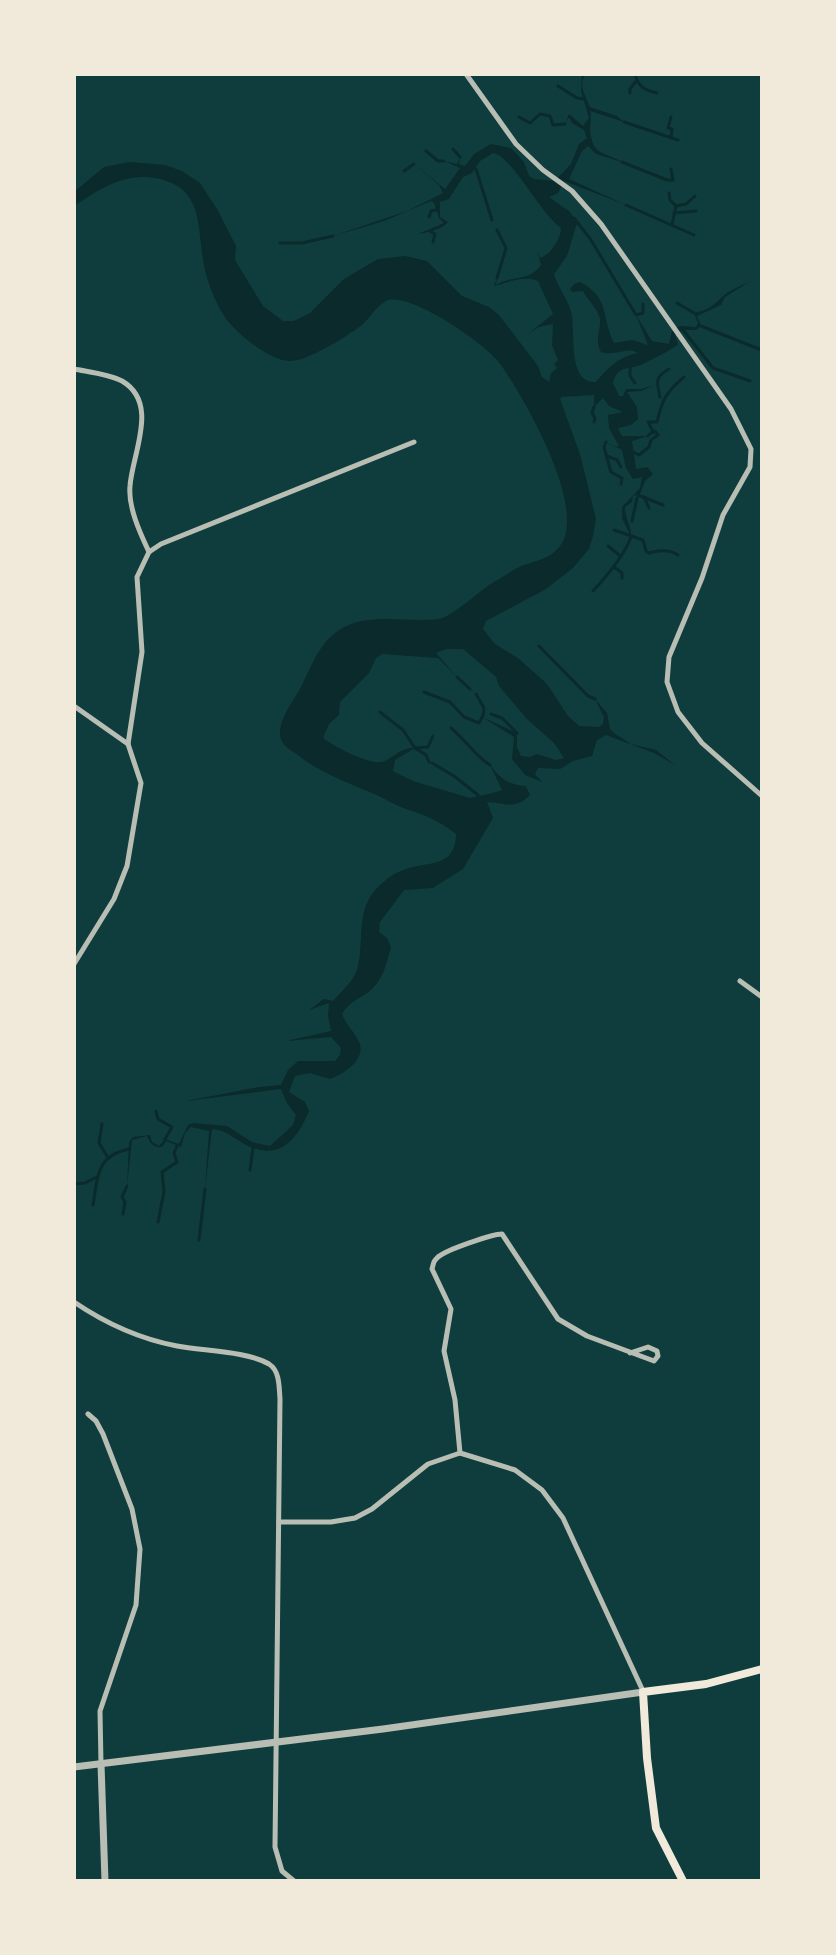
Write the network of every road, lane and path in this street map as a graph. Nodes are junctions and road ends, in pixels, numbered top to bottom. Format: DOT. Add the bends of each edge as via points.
graph roads {
  1 [pos="466,74"];
  2 [pos="74,369"];
  3 [pos="414,442"];
  4 [pos="149,552"];
  5 [pos="74,706"];
  6 [pos="128,744"];
  7 [pos="762,796"];
  8 [pos="74,964"];
  9 [pos="740,981"];
  10 [pos="762,997"];
  11 [pos="74,1302"];
  12 [pos="630,1353"];
  13 [pos="88,1414"];
  14 [pos="460,1453"];
  15 [pos="279,1522"];
  16 [pos="762,1669"];
  17 [pos="643,1692"];
  18 [pos="276,1742"];
  19 [pos="101,1764"];
  20 [pos="74,1767"];
  21 [pos="105,1881"];
  22 [pos="294,1881"];
  23 [pos="683,1881"];
  1 -- 7 [label="street" via="510,138 601,224 731,409 751,449 667,666 678,712 702,743"];
  2 -- 4 [label="street" via="122,381 141,405 129,488"];
  3 -- 4 [label="street"];
  4 -- 6 [label="street" via="137,577 142,652"];
  5 -- 6 [label="street"];
  6 -- 8 [label="street" via="141,783 127,866 114,899"];
  9 -- 10 [label="street"];
  11 -- 15 [label="street" via="154,1341 247,1357 273,1367 280,1399"];
  12 -- 12 [label="street" via="651,1361 658,1356 651,1347"];
  12 -- 14 [label="street" via="558,1319 502,1234 442,1254 432,1269 451,1309 444,1351"];
  13 -- 19 [label="street" via="103,1434 127,1495 140,1549 136,1605 100,1711"];
  14 -- 15 [label="street" via="428,1464 355,1518"];
  14 -- 17 [label="street" via="515,1470 552,1501"];
  15 -- 18 [label="street"];
  16 -- 17 [label="main road" via="706,1684"];
  17 -- 18 [label="street"];
  17 -- 23 [label="main road" via="656,1828"];
  18 -- 19 [label="street"];
  18 -- 22 [label="street" via="275,1847 282,1871"];
  19 -- 20 [label="street"];
  19 -- 21 [label="street"];
}
